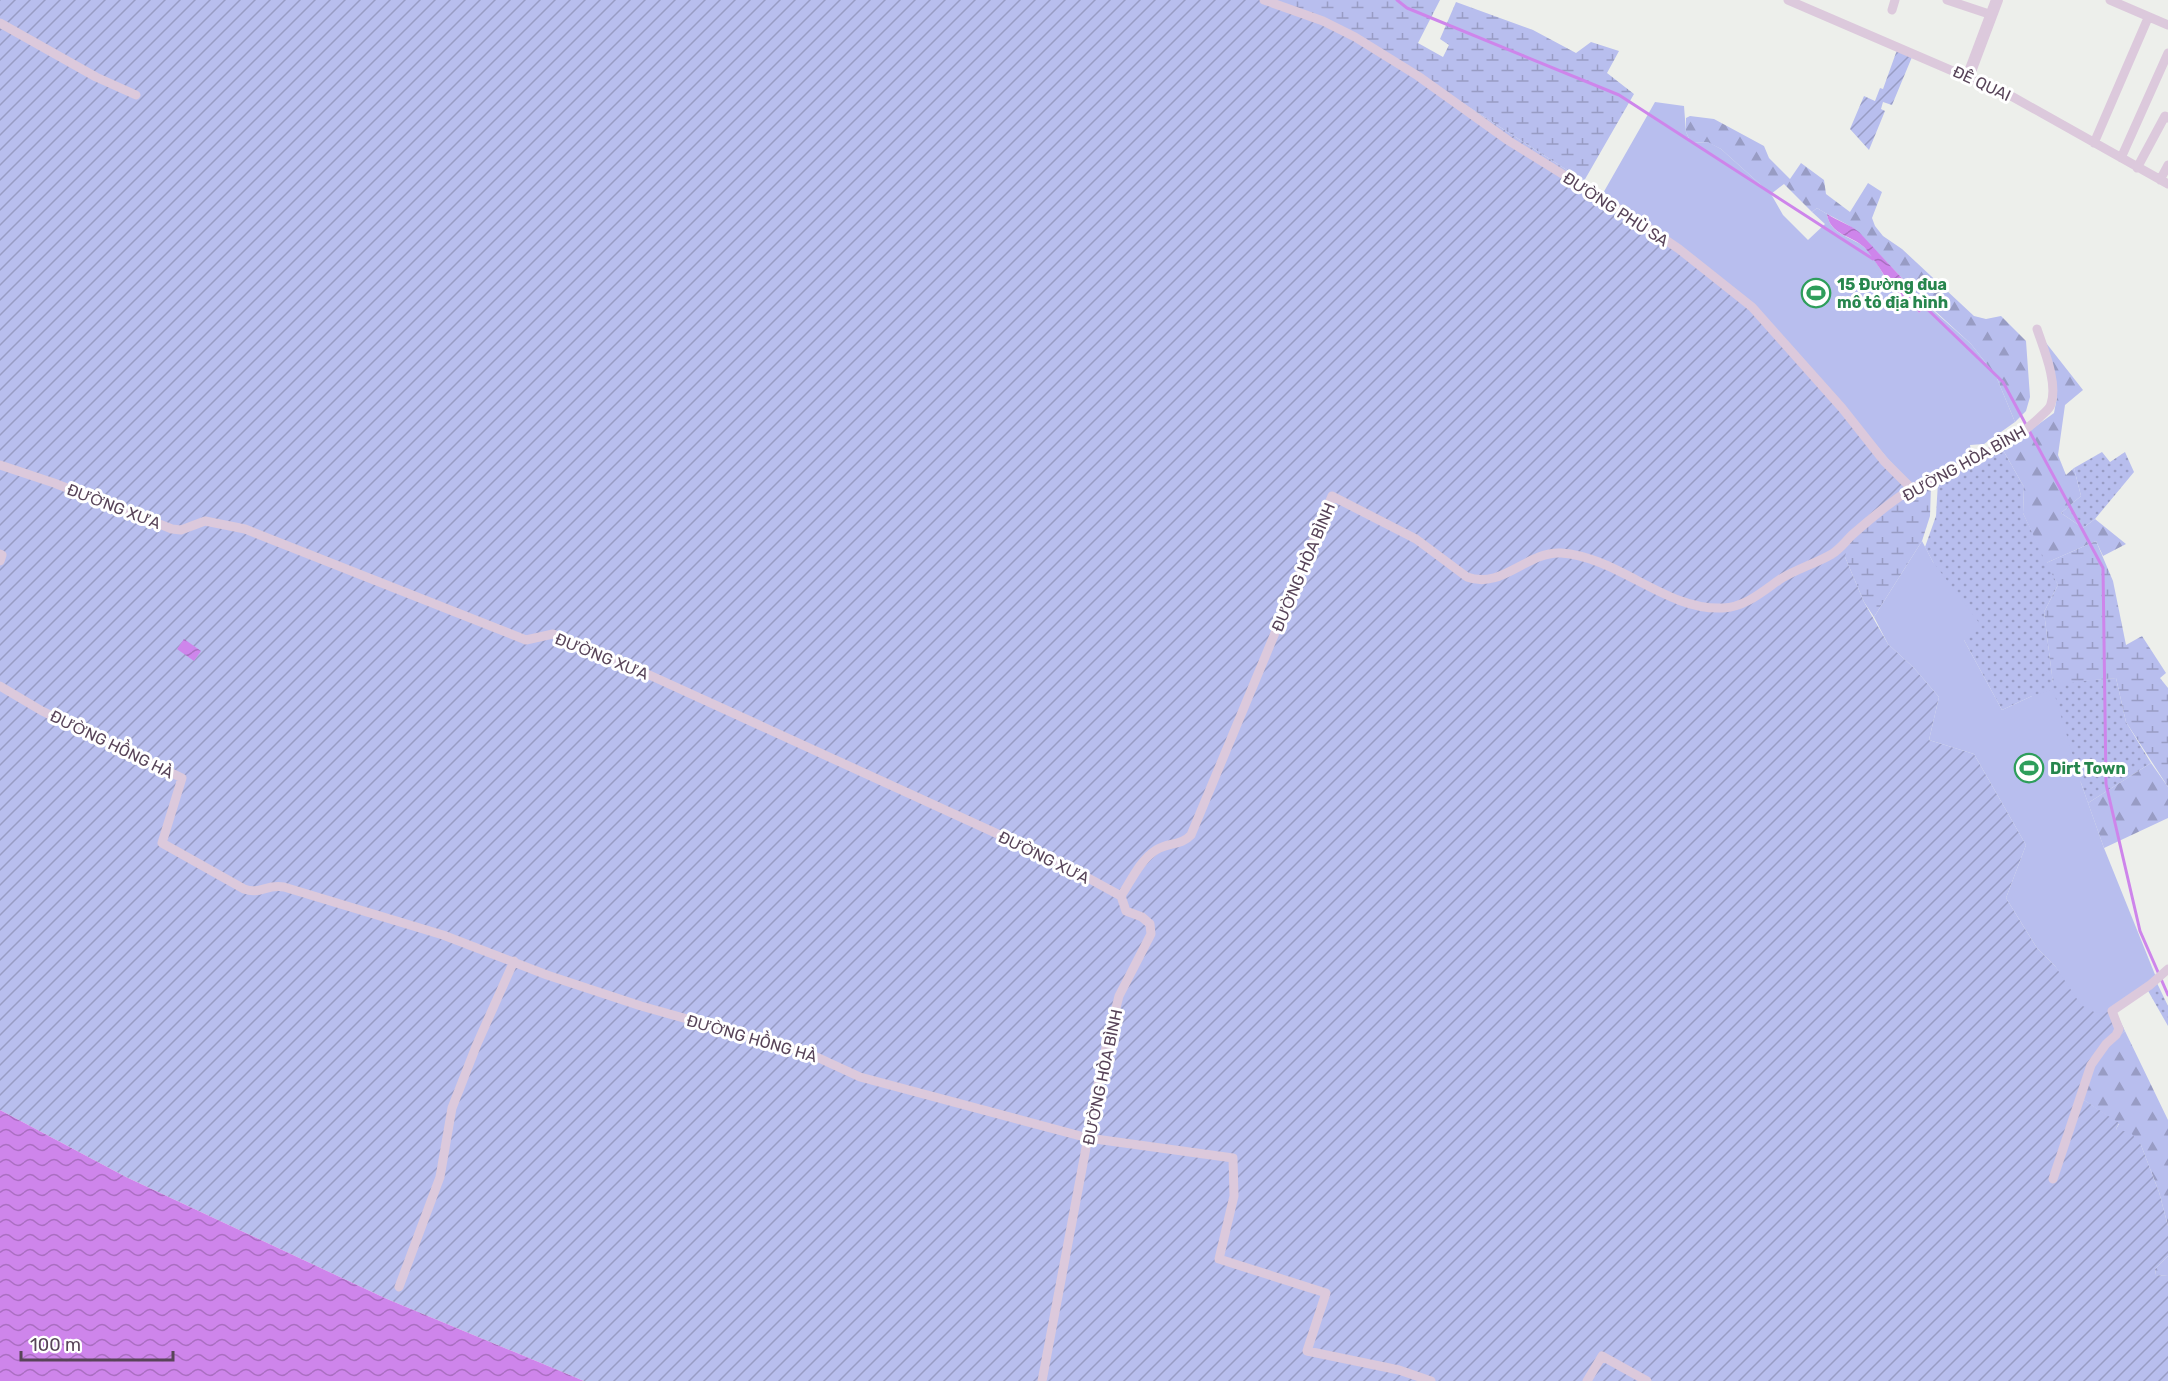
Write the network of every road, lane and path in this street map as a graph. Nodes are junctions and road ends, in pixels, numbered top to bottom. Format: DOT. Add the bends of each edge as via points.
graph roads {
  1 [pos="1264,0"];
  2 [pos="1788,0"];
  3 [pos="1895,0"];
  4 [pos="1947,0"];
  5 [pos="1997,0"];
  6 [pos="2110,0"];
  7 [pos="1892,10"];
  8 [pos="1992,15"];
  9 [pos="2148,18"];
  10 [pos="0,23"];
  11 [pos="2168,25"];
  12 [pos="2168,52"];
  13 [pos="1968,77"];
  14 [pos="136,95"];
  15 [pos="2168,118"];
  16 [pos="2094,143"];
  17 [pos="2121,158"];
  18 [pos="2168,165"];
  19 [pos="2137,168"];
  20 [pos="2164,182"];
  21 [pos="2037,329"];
  22 [pos="0,465"];
  23 [pos="1912,489"];
  24 [pos="0,554"];
  25 [pos="0,561"];
  26 [pos="0,686"];
  27 [pos="1121,896"];
  28 [pos="514,961"];
  29 [pos="2168,969"];
  30 [pos="1088,1138"];
  31 [pos="2054,1179"];
  32 [pos="399,1287"];
  33 [pos="1041,1381"];
  34 [pos="1431,1381"];
  35 [pos="1587,1381"];
  36 [pos="1647,1381"];
  1 -- 23 [label="street, ĐƯỜNG PHÙ SA" via="1323,21 1364,43 1679,249 1752,307"];
  2 -- 13 [label="street, ĐÊ QUAI"];
  3 -- 7 [label="street"];
  4 -- 8 [label="street"];
  5 -- 8 [label="street"];
  6 -- 9 [label="street"];
  8 -- 13 [label="street"];
  9 -- 11 [label="street"];
  9 -- 16 [label="street"];
  10 -- 14 [label="street"];
  12 -- 17 [label="street"];
  13 -- 16 [label="street, ĐÊ QUAI" via="2013,97"];
  15 -- 19 [label="street" via="2165,116"];
  16 -- 17 [label="street, ĐÊ QUAI"];
  17 -- 19 [label="street, ĐÊ QUAI"];
  18 -- 20 [label="street"];
  19 -- 20 [label="street, ĐÊ QUAI"];
  21 -- 23 [label="street, ĐƯỜNG HÒA BÌNH" via="2049,365 2051,406 2009,441"];
  22 -- 27 [label="street, ĐƯỜNG XƯA" via="172,529 181,530 205,521 245,529 526,640 553,634 926,800 1057,861"];
  23 -- 27 [label="street, ĐƯỜNG HÒA BÌNH" via="1833,553 1782,578 1754,598 1725,608 1678,600 1609,565 1562,553 1544,554 1506,574 1475,580 1416,539 1332,496 1191,835 1154,851"];
  24 -- 25 [label="street"];
  26 -- 28 [label="street, ĐƯỜNG HỒNG HÀ" via="42,711 182,778 162,843 244,889 252,892 269,886 284,887 443,935"];
  27 -- 30 [label="street, ĐƯỜNG HÒA BÌNH" via="1126,911 1150,924 1151,933 1119,996"];
  28 -- 30 [label="street, ĐƯỜNG HỒNG HÀ" via="641,1006 823,1058 860,1077"];
  28 -- 32 [label="street" via="452,1107 440,1177"];
  29 -- 31 [label="street" via="2112,1011 2119,1029 2091,1065"];
  30 -- 33 [label="street, ĐƯỜNG HÒA BÌNH"];
  30 -- 34 [label="street, ĐƯỜNG HỒNG HÀ" via="1233,1158 1234,1196 1219,1259 1326,1293 1307,1351"];
  35 -- 36 [label="street" via="1602,1356"];
}
